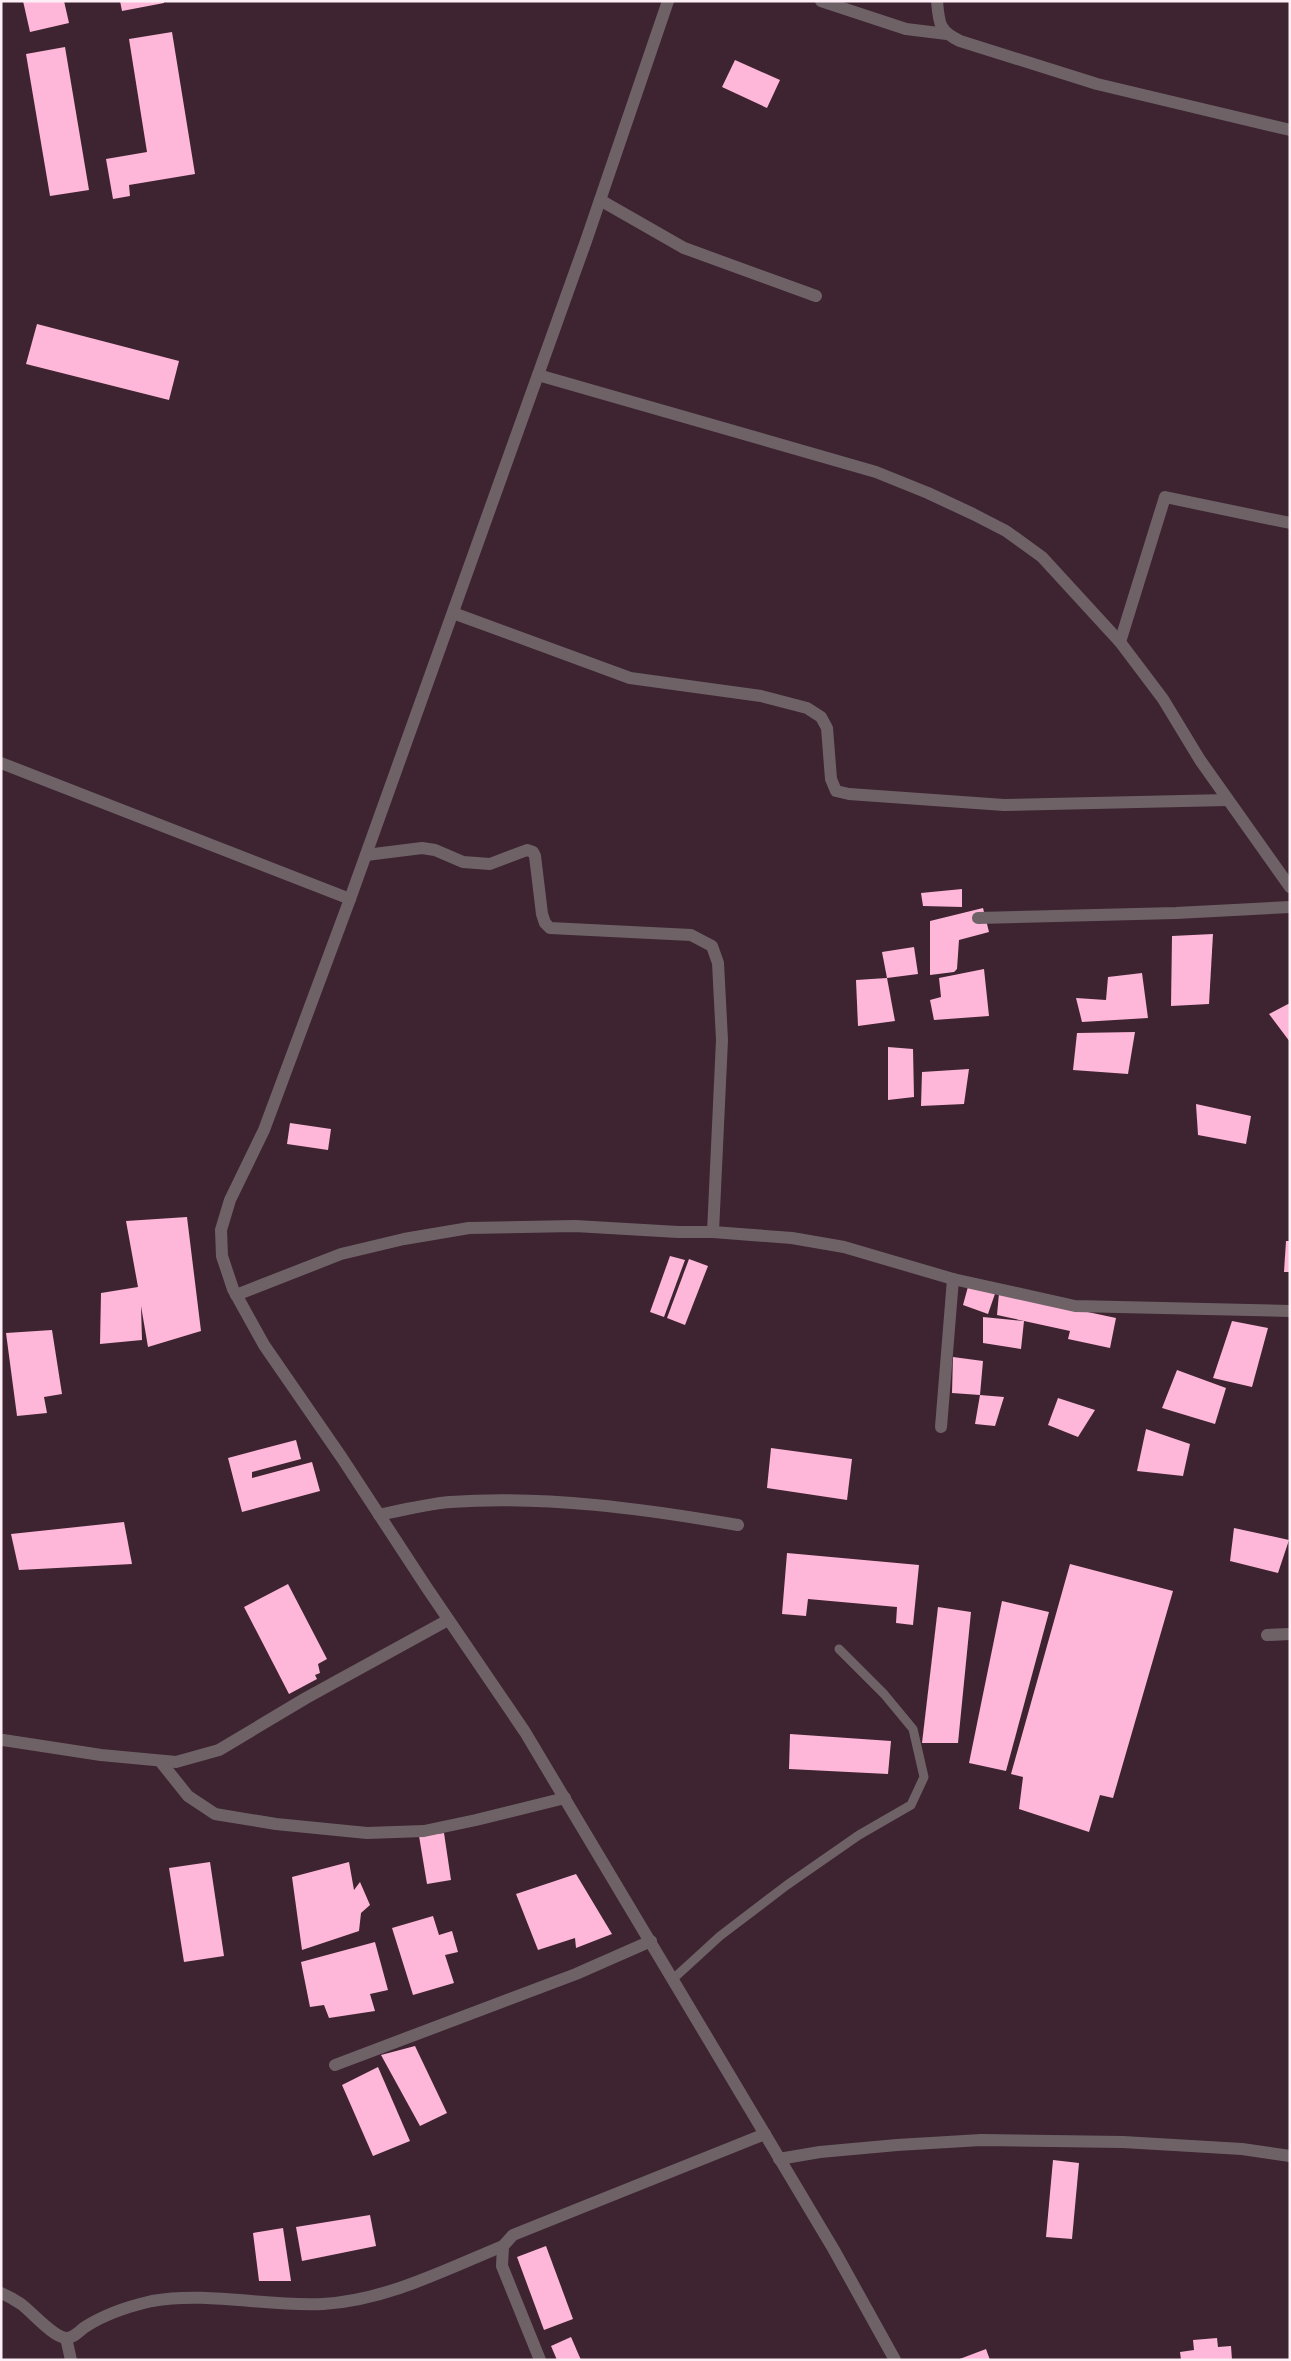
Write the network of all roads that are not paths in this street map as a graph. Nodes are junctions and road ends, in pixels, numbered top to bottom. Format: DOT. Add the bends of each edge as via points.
graph roads {
  1 [pos="668,1"];
  2 [pos="821,1"];
  3 [pos="937,1"];
  4 [pos="947,34"];
  5 [pos="1290,130"];
  6 [pos="600,200"];
  7 [pos="816,296"];
  8 [pos="538,375"];
  9 [pos="1290,523"];
  10 [pos="453,613"];
  11 [pos="1120,642"];
  12 [pos="1,763"];
  13 [pos="1227,800"];
  14 [pos="366,855"];
  15 [pos="1290,887"];
  16 [pos="350,899"];
  17 [pos="1290,907"];
  18 [pos="978,918"];
  19 [pos="713,1232"];
  20 [pos="952,1279"];
  21 [pos="236,1295"];
  22 [pos="1290,1311"];
  23 [pos="941,1427"];
  24 [pos="379,1515"];
  25 [pos="738,1525"];
  26 [pos="448,1620"];
  27 [pos="1290,1634"];
  28 [pos="1267,1635"];
  29 [pos="839,1649"];
  30 [pos="3,1740"];
  31 [pos="160,1760"];
  32 [pos="565,1798"];
  33 [pos="651,1941"];
  34 [pos="673,1979"];
  35 [pos="335,2065"];
  36 [pos="765,2134"];
  37 [pos="1290,2156"];
  38 [pos="779,2159"];
  39 [pos="502,2246"];
  40 [pos="1,2293"];
  41 [pos="66,2338"];
  42 [pos="71,2360"];
  43 [pos="540,2360"];
  44 [pos="894,2360"];
  1 -- 6 [label="street"];
  2 -- 4 [label="street" via="906,28"];
  3 -- 4 [label="street" via="940,26"];
  4 -- 5 [label="street" via="960,41 1097,84"];
  6 -- 7 [label="street" via="684,248"];
  6 -- 8 [label="street"];
  8 -- 10 [label="street"];
  8 -- 11 [label="street" via="876,472 928,493 1006,531 1042,557"];
  9 -- 11 [label="street" via="1165,497"];
  10 -- 13 [label="street" via="630,678 761,696 807,708 821,717 827,728 831,779 836,791 1004,805"];
  10 -- 14 [label="street"];
  11 -- 13 [label="street" via="1163,699"];
  12 -- 16 [label="street"];
  13 -- 15 [label="street"];
  14 -- 16 [label="street"];
  14 -- 19 [label="street" via="422,848 463,862 490,864 527,850 536,856 542,914 550,928 691,935 712,946 718,963 722,1040"];
  16 -- 21 [label="street" via="264,1130 230,1200 221,1230 222,1256"];
  17 -- 18 [label="street"];
  19 -- 20 [label="street" via="792,1238 844,1247"];
  19 -- 21 [label="street" via="575,1226 469,1228 341,1254"];
  20 -- 22 [label="street" via="1075,1306"];
  20 -- 23 [label="street"];
  21 -- 24 [label="street" via="264,1345"];
  24 -- 25 [label="street" via="450,1502 564,1503 668,1513"];
  24 -- 26 [label="street"];
  26 -- 31 [label="street" via="219,1750 176,1762"];
  26 -- 32 [label="street" via="526,1732"];
  27 -- 28 [label="street"];
  29 -- 34 [label="lane" via="913,1729 924,1777 911,1805 787,1885 720,1936"];
  30 -- 31 [label="street"];
  31 -- 32 [label="street" via="188,1796 215,1814 276,1824 367,1832 424,1831"];
  32 -- 33 [label="street"];
  33 -- 34 [label="street"];
  33 -- 35 [label="street" via="549,1984"];
  34 -- 36 [label="street"];
  36 -- 38 [label="street"];
  36 -- 39 [label="street" via="514,2235"];
  37 -- 38 [label="street" via="1242,2149 1124,2142 981,2140 878,2147"];
  38 -- 44 [label="street" via="834,2250"];
  39 -- 41 [label="street" via="408,2286 375,2296 324,2304 274,2304 206,2298 154,2301 117,2311"];
  39 -- 43 [label="street" via="502,2266"];
  40 -- 41 [label="street"];
  41 -- 42 [label="street"];
}
